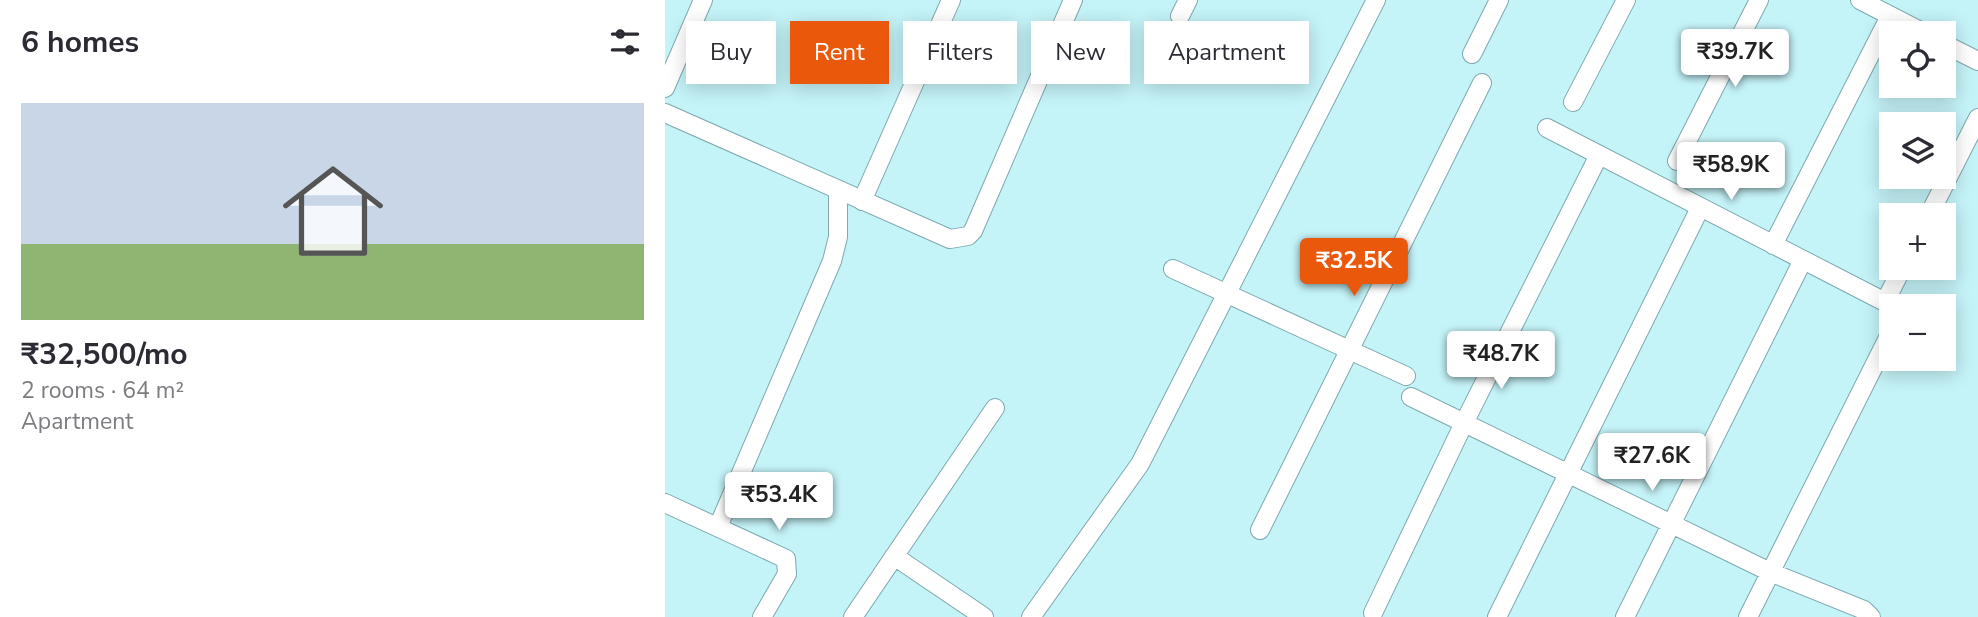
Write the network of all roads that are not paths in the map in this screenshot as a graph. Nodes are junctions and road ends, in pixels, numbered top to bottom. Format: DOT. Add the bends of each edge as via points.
graph roads {
  1 [pos="703,0"];
  2 [pos="951,0"];
  3 [pos="1073,0"];
  4 [pos="1188,0"];
  5 [pos="1376,0"];
  6 [pos="1499,0"];
  7 [pos="1626,0"];
  8 [pos="1759,0"];
  9 [pos="1860,0"];
  10 [pos="1179,16"];
  11 [pos="1890,16"];
  12 [pos="1900,21"];
  13 [pos="1956,50"];
  14 [pos="1472,54"];
  15 [pos="1978,61"];
  16 [pos="1482,83"];
  17 [pos="665,88"];
  18 [pos="1573,102"];
  19 [pos="665,113"];
  20 [pos="1978,117"];
  21 [pos="1546,128"];
  22 [pos="1599,155"];
  23 [pos="1677,161"];
  24 [pos="838,190"];
  25 [pos="862,201"];
  26 [pos="1935,203"];
  27 [pos="1700,208"];
  28 [pos="1773,246"];
  29 [pos="1803,260"];
  30 [pos="1173,269"];
  31 [pos="1227,294"];
  32 [pos="1879,300"];
  33 [pos="1350,350"];
  34 [pos="1879,356"];
  35 [pos="1406,376"];
  36 [pos="1411,397"];
  37 [pos="995,408"];
  38 [pos="1464,423"];
  39 [pos="1568,473"];
  40 [pos="665,503"];
  41 [pos="1669,523"];
  42 [pos="719,527"];
  43 [pos="1260,530"];
  44 [pos="894,556"];
  45 [pos="1770,572"];
  46 [pos="1373,613"];
  47 [pos="762,617"];
  48 [pos="853,617"];
  49 [pos="984,617"];
  50 [pos="1031,617"];
  51 [pos="1497,617"];
  52 [pos="1625,617"];
  53 [pos="1748,617"];
  54 [pos="1871,617"];
  1 -- 17 [label="street"];
  2 -- 25 [label="street"];
  3 -- 25 [label="street" via="968,236 950,239"];
  4 -- 10 [label="street"];
  5 -- 31 [label="street"];
  6 -- 14 [label="street"];
  7 -- 18 [label="street"];
  8 -- 23 [label="street"];
  9 -- 11 [label="street"];
  11 -- 12 [label="street"];
  11 -- 28 [label="street"];
  13 -- 15 [label="street"];
  16 -- 33 [label="street"];
  19 -- 24 [label="street"];
  20 -- 26 [label="street"];
  21 -- 22 [label="street"];
  22 -- 27 [label="street"];
  22 -- 38 [label="street"];
  24 -- 25 [label="street"];
  24 -- 42 [label="street" via="838,237 832,261"];
  27 -- 28 [label="street"];
  27 -- 39 [label="street"];
  28 -- 29 [label="street"];
  29 -- 32 [label="street"];
  29 -- 41 [label="street"];
  30 -- 31 [label="street"];
  31 -- 33 [label="street"];
  31 -- 50 [label="street" via="1140,464"];
  33 -- 35 [label="street"];
  33 -- 43 [label="street"];
  34 -- 45 [label="street"];
  36 -- 38 [label="street"];
  37 -- 44 [label="street"];
  38 -- 39 [label="street"];
  38 -- 46 [label="street"];
  39 -- 41 [label="street"];
  39 -- 51 [label="street"];
  40 -- 42 [label="street"];
  41 -- 45 [label="street"];
  41 -- 52 [label="street"];
  42 -- 47 [label="street" via="786,559 787,574"];
  44 -- 48 [label="street"];
  44 -- 49 [label="street"];
  45 -- 53 [label="street"];
  45 -- 54 [label="street" via="1864,610"];
}
